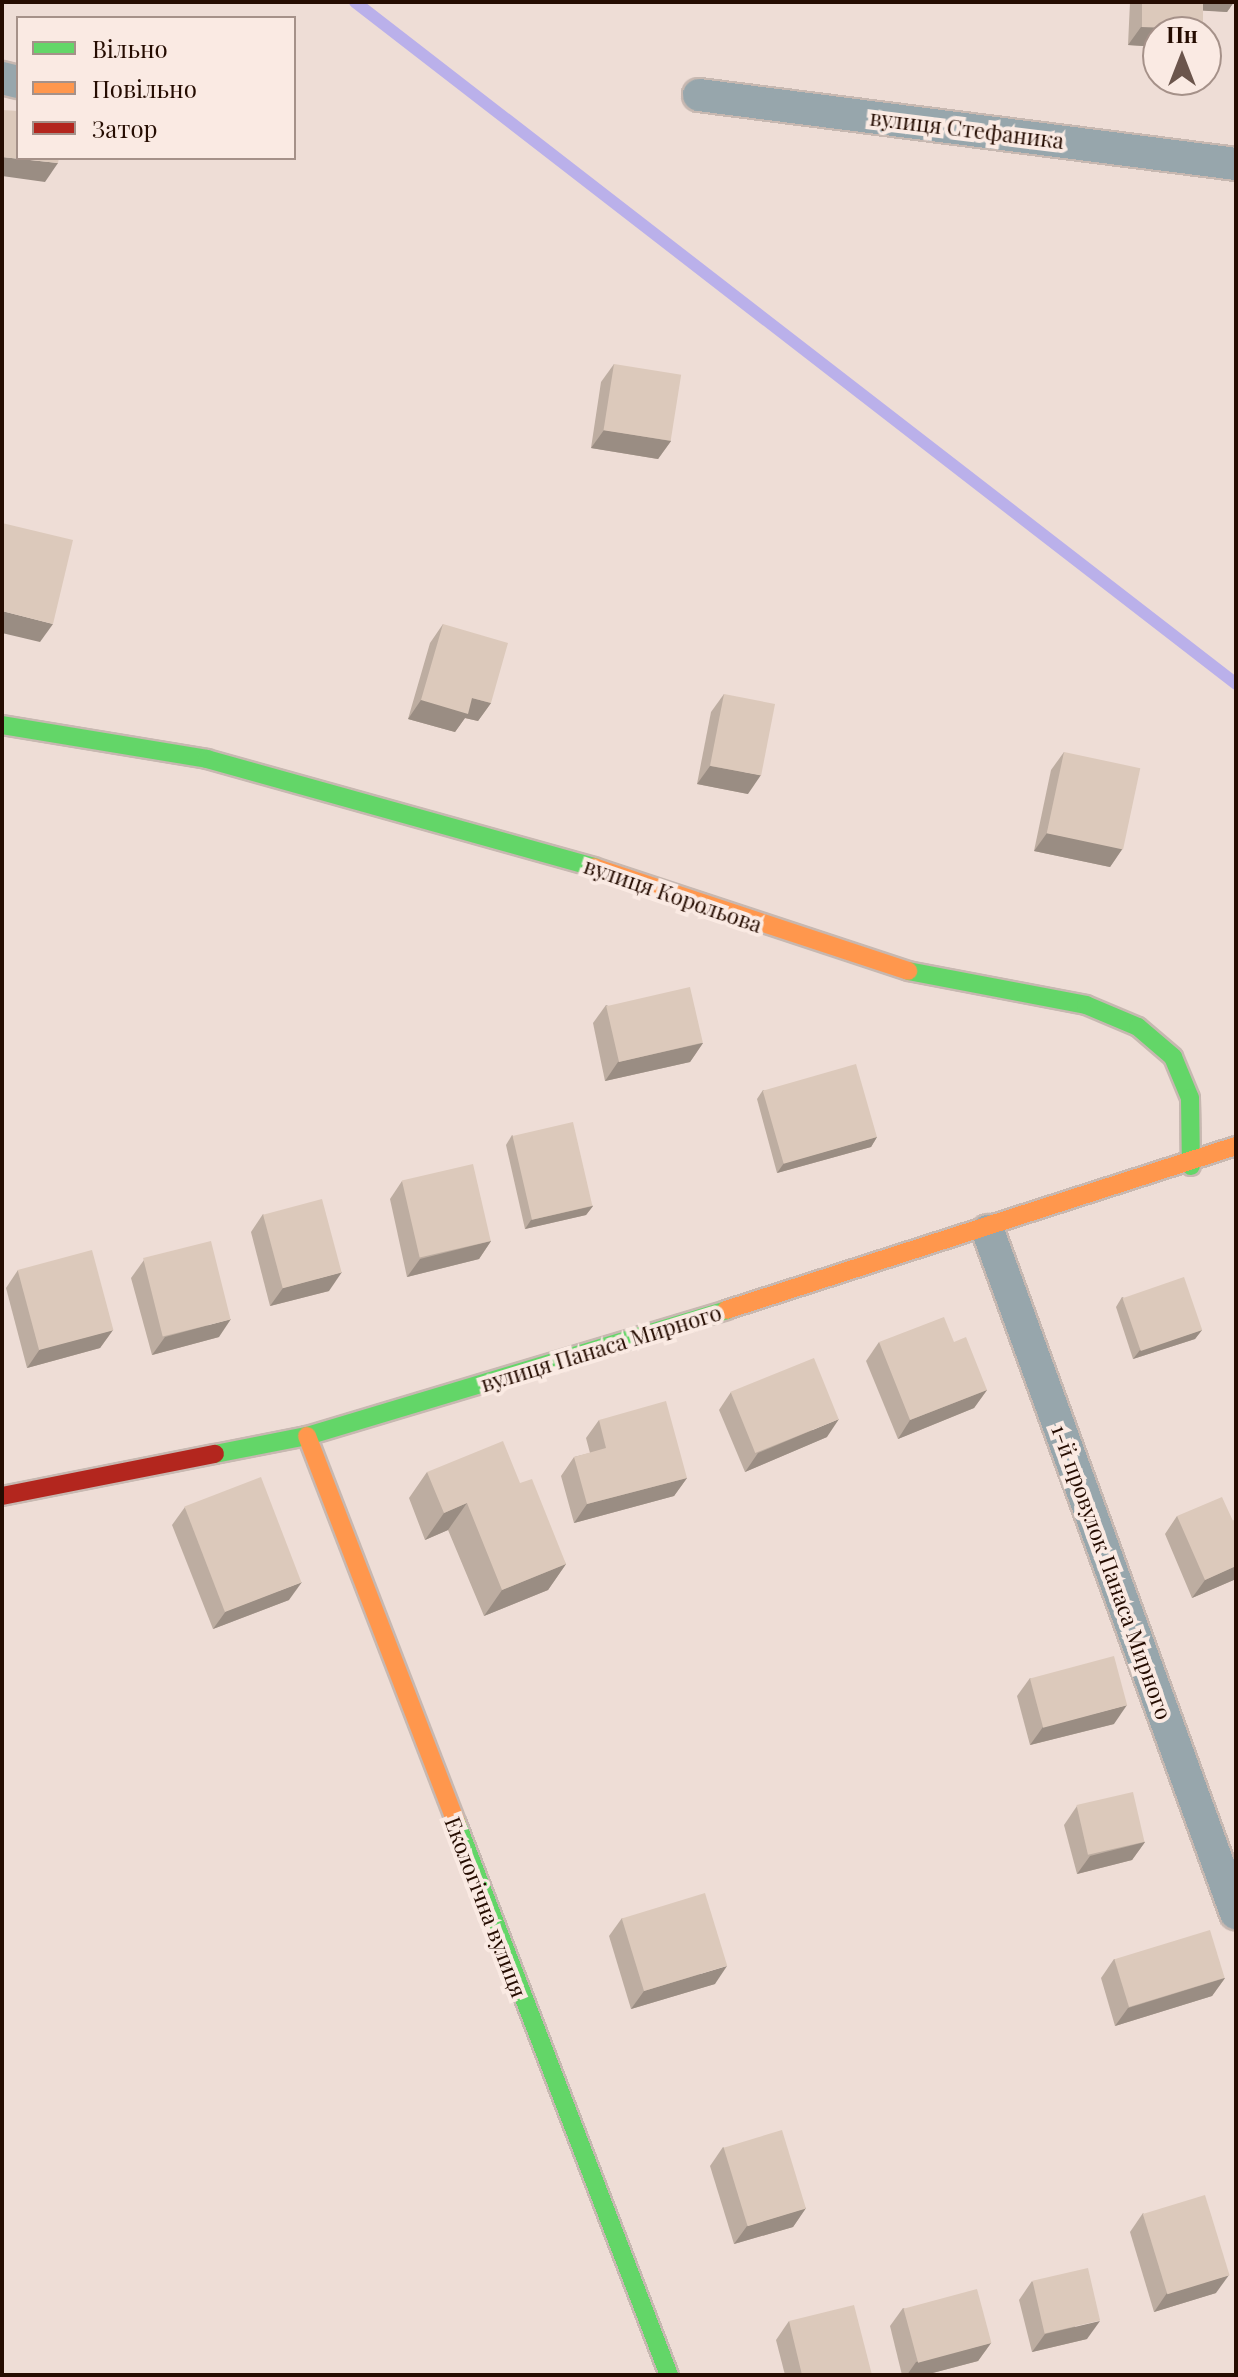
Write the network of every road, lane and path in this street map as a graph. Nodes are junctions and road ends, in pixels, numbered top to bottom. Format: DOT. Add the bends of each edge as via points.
graph roads {
  1 [pos="699,95"];
  2 [pos="1236,164"];
  3 [pos="2,725"];
  4 [pos="1236,1146"];
  5 [pos="1191,1166"];
  6 [pos="988,1231"];
  7 [pos="307,1436"];
  8 [pos="2,1496"];
  9 [pos="1236,1913"];
  10 [pos="669,2375"];
  1 -- 2 [label="street, вулиця Стефаника"];
  3 -- 5 [label="street, вулиця Корольова" via="207,759 580,862 867,963 1086,1005 1138,1027 1173,1057 1190,1098"];
  4 -- 5 [label="street"];
  5 -- 6 [label="street, вулиця Панаса Мирного"];
  6 -- 7 [label="street, вулиця Панаса Мирного"];
  6 -- 9 [label="street, 1-й провулок Панаса Мирного"];
  7 -- 8 [label="street, вулиця Панаса Мирного"];
  7 -- 10 [label="street, Екологічна вулиця"];
}
